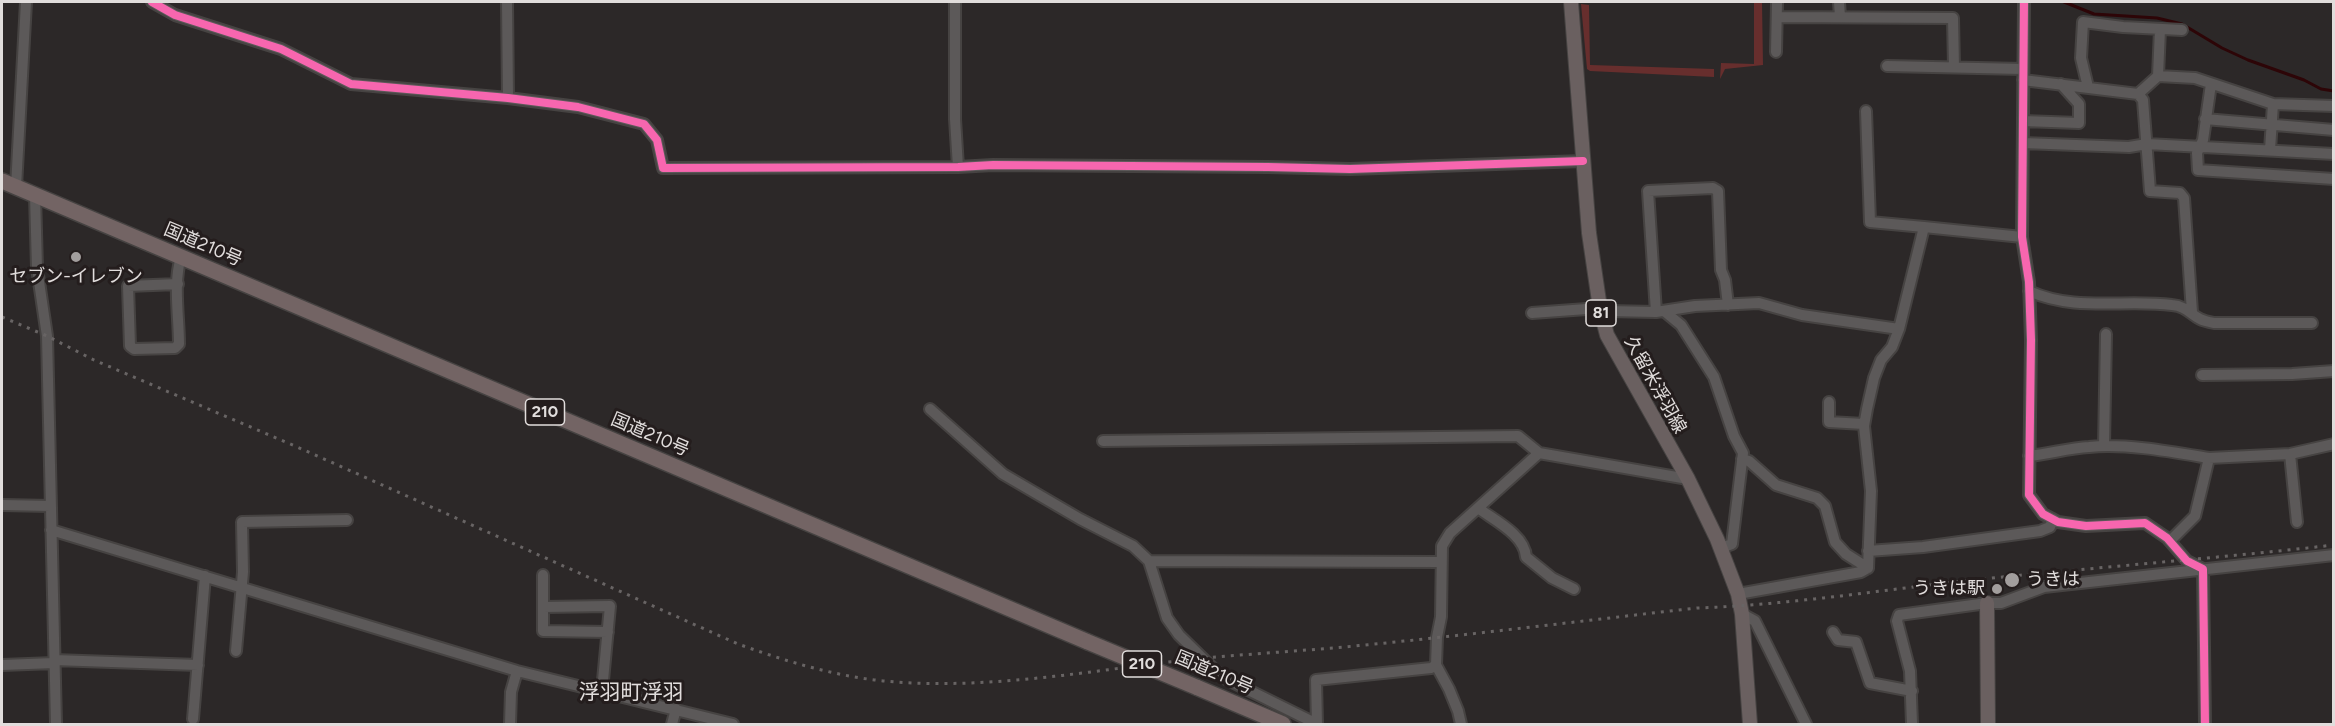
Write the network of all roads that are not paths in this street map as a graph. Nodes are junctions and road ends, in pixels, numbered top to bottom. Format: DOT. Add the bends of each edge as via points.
graph roads {
  1 [pos="26,2"];
  2 [pos="152,2"];
  3 [pos="507,2"];
  4 [pos="955,2"];
  5 [pos="1571,2"];
  6 [pos="1839,2"];
  7 [pos="2024,2"];
  8 [pos="1777,3"];
  9 [pos="1778,17"];
  10 [pos="1840,17"];
  11 [pos="2160,29"];
  12 [pos="2182,30"];
  13 [pos="1776,52"];
  14 [pos="1887,66"];
  15 [pos="1954,67"];
  16 [pos="2023,74"];
  17 [pos="2158,76"];
  18 [pos="2061,84"];
  19 [pos="2211,84"];
  20 [pos="2088,87"];
  21 [pos="2138,94"];
  22 [pos="508,98"];
  23 [pos="2273,104"];
  24 [pos="2334,106"];
  25 [pos="1866,111"];
  26 [pos="2205,119"];
  27 [pos="2023,120"];
  28 [pos="2272,126"];
  29 [pos="2334,130"];
  30 [pos="2023,143"];
  31 [pos="2147,144"];
  32 [pos="2200,146"];
  33 [pos="2270,150"];
  34 [pos="2334,154"];
  35 [pos="1583,161"];
  36 [pos="958,167"];
  37 [pos="2334,179"];
  38 [pos="9,184"];
  39 [pos="35,195"];
  40 [pos="1924,227"];
  41 [pos="2022,237"];
  42 [pos="181,257"];
  43 [pos="178,284"];
  44 [pos="2029,291"];
  45 [pos="1728,305"];
  46 [pos="1600,308"];
  47 [pos="1660,311"];
  48 [pos="2192,312"];
  49 [pos="1532,313"];
  50 [pos="2312,323"];
  51 [pos="1899,329"];
  52 [pos="2106,334"];
  53 [pos="2334,371"];
  54 [pos="2202,375"];
  55 [pos="1829,402"];
  56 [pos="930,410"];
  57 [pos="1864,424"];
  58 [pos="1103,441"];
  59 [pos="2334,444"];
  60 [pos="2104,446"];
  61 [pos="1539,453"];
  62 [pos="2290,454"];
  63 [pos="2029,456"];
  64 [pos="2209,458"];
  65 [pos="1742,459"];
  66 [pos="1688,479"];
  67 [pos="2,504"];
  68 [pos="51,506"];
  69 [pos="1478,508"];
  70 [pos="2053,519"];
  71 [pos="347,520"];
  72 [pos="2297,522"];
  73 [pos="51,530"];
  74 [pos="2170,541"];
  75 [pos="1720,548"];
  76 [pos="1868,551"];
  77 [pos="2334,555"];
  78 [pos="1149,561"];
  79 [pos="1441,562"];
  80 [pos="1868,568"];
  81 [pos="2203,569"];
  82 [pos="543,575"];
  83 [pos="205,576"];
  84 [pos="242,588"];
  85 [pos="1574,589"];
  86 [pos="1738,594"];
  87 [pos="1987,603"];
  88 [pos="543,607"];
  89 [pos="1742,615"];
  90 [pos="608,632"];
  91 [pos="1833,632"];
  92 [pos="236,651"];
  93 [pos="54,661"];
  94 [pos="198,664"];
  95 [pos="2,665"];
  96 [pos="1436,665"];
  97 [pos="518,671"];
  98 [pos="1912,691"];
  99 [pos="602,692"];
  100 [pos="676,709"];
  101 [pos="194,719"];
  102 [pos="56,724"];
  103 [pos="510,724"];
  104 [pos="672,724"];
  105 [pos="733,724"];
  106 [pos="1283,724"];
  107 [pos="1317,724"];
  108 [pos="1461,724"];
  109 [pos="1750,724"];
  110 [pos="1806,724"];
  111 [pos="1912,724"];
  112 [pos="1988,724"];
  113 [pos="2205,724"];
  1 -- 38 [label="street"];
  2 -- 22 [label="street" via="175,15 281,50 351,84"];
  3 -- 22 [label="street"];
  4 -- 36 [label="street"];
  5 -- 35 [label="main road, 久留米浮羽線 / 81"];
  6 -- 10 [label="street"];
  7 -- 16 [label="street"];
  8 -- 9 [label="street"];
  9 -- 10 [label="street"];
  9 -- 13 [label="street"];
  10 -- 15 [label="street" via="1953,18"];
  11 -- 12 [label="street"];
  11 -- 17 [label="street"];
  11 -- 20 [label="street" via="2084,22 2081,58"];
  14 -- 15 [label="street"];
  15 -- 16 [label="street"];
  16 -- 18 [label="street"];
  16 -- 27 [label="street"];
  17 -- 19 [label="street" via="2194,78"];
  17 -- 21 [label="street"];
  18 -- 20 [label="street"];
  18 -- 27 [label="street" via="2079,105 2079,123"];
  19 -- 23 [label="street"];
  19 -- 26 [label="street"];
  20 -- 21 [label="street"];
  21 -- 31 [label="street" via="2143,100"];
  22 -- 36 [label="street" via="578,107 644,124 657,140 663,168"];
  23 -- 24 [label="street"];
  23 -- 28 [label="street"];
  25 -- 40 [label="street" via="1870,222"];
  26 -- 28 [label="street"];
  26 -- 32 [label="street"];
  27 -- 30 [label="street"];
  28 -- 29 [label="street"];
  28 -- 33 [label="street"];
  30 -- 31 [label="street" via="2129,147"];
  30 -- 41 [label="street"];
  31 -- 32 [label="street"];
  31 -- 48 [label="street" via="2150,191 2180,193 2184,198"];
  32 -- 33 [label="street"];
  32 -- 37 [label="street" via="2198,170"];
  33 -- 34 [label="street"];
  35 -- 36 [label="street" via="1350,169"];
  35 -- 46 [label="main road, 久留米浮羽線 / 81"];
  38 -- 39 [label="highway, 国道210号 / 210"];
  39 -- 42 [label="highway, 国道210号 / 210"];
  39 -- 68 [label="street" via="37,268 47,336"];
  40 -- 41 [label="street"];
  40 -- 51 [label="street"];
  41 -- 44 [label="street"];
  42 -- 43 [label="street"];
  42 -- 106 [label="highway, 国道210号 / 210, bridge"];
  43 -- 43 [label="street" via="179,344 175,348 134,350 130,346 128,286"];
  44 -- 48 [label="street" via="2069,303 2174,305"];
  44 -- 63 [label="street"];
  45 -- 47 [label="street"];
  45 -- 47 [label="street" via="1721,270 1718,191 1648,191"];
  45 -- 51 [label="street" via="1760,303 1802,315"];
  46 -- 47 [label="street"];
  46 -- 49 [label="street"];
  46 -- 66 [label="main road, 久留米浮羽線 / 81" via="1607,335"];
  47 -- 65 [label="street" via="1681,325 1714,376"];
  48 -- 50 [label="street" via="2199,319 2214,323"];
  51 -- 57 [label="street" via="1874,378"];
  52 -- 60 [label="street"];
  53 -- 54 [label="street"];
  55 -- 57 [label="street" via="1829,422"];
  56 -- 78 [label="street" via="1003,474 1133,546"];
  57 -- 76 [label="street" via="1871,491"];
  58 -- 61 [label="street" via="1518,436"];
  59 -- 62 [label="street"];
  60 -- 63 [label="street"];
  60 -- 64 [label="street"];
  61 -- 66 [label="street"];
  61 -- 69 [label="street"];
  62 -- 64 [label="street"];
  62 -- 72 [label="street"];
  63 -- 70 [label="street" via="2029,495 2043,514"];
  64 -- 74 [label="street" via="2196,516"];
  65 -- 75 [label="street" via="1732,544"];
  65 -- 80 [label="street" via="1776,485 1817,498 1825,506 1835,542"];
  66 -- 75 [label="main road, 久留米浮羽線 / 81"];
  67 -- 68 [label="street"];
  68 -- 73 [label="street"];
  69 -- 79 [label="street" via="1450,533 1442,546"];
  69 -- 85 [label="street" via="1515,536 1526,557 1552,578"];
  70 -- 74 [label="street" via="2086,525 2145,524"];
  70 -- 76 [label="street" via="2050,527 2040,531"];
  71 -- 84 [label="street" via="242,522"];
  73 -- 83 [label="street"];
  73 -- 93 [label="street"];
  74 -- 81 [label="street" via="2187,561"];
  75 -- 86 [label="main road, 久留米浮羽線 / 81"];
  76 -- 80 [label="street"];
  77 -- 81 [label="street"];
  78 -- 79 [label="street"];
  78 -- 107 [label="street" via="1167,618 1222,677"];
  79 -- 96 [label="street"];
  80 -- 86 [label="street"];
  81 -- 87 [label="street" via="2044,587 2001,603"];
  81 -- 113 [label="street"];
  82 -- 88 [label="street"];
  83 -- 84 [label="street"];
  83 -- 94 [label="street"];
  84 -- 92 [label="street"];
  84 -- 97 [label="street"];
  86 -- 89 [label="main road, 81"];
  87 -- 98 [label="street" via="1899,615"];
  87 -- 112 [label="main road"];
  88 -- 90 [label="street" via="543,631"];
  88 -- 90 [label="street" via="610,606"];
  89 -- 109 [label="main road, 81"];
  89 -- 110 [label="street" via="1755,621"];
  90 -- 99 [label="street"];
  91 -- 98 [label="street" via="1838,640 1856,642 1870,683"];
  93 -- 94 [label="street"];
  93 -- 95 [label="street"];
  93 -- 102 [label="street"];
  94 -- 101 [label="street"];
  96 -- 107 [label="street" via="1316,680"];
  96 -- 108 [label="street"];
  97 -- 99 [label="street"];
  97 -- 103 [label="street" via="511,692"];
  98 -- 111 [label="street"];
  99 -- 100 [label="street"];
  100 -- 104 [label="street"];
  100 -- 105 [label="street"];
}
